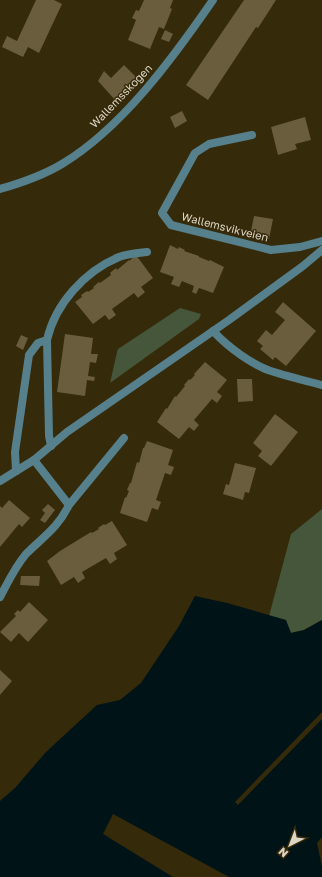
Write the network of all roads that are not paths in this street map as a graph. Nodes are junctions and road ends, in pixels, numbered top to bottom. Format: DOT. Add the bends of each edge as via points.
graph roads {
  1 [pos="213,0"];
  2 [pos="252,135"];
  3 [pos="0,189"];
  4 [pos="322,242"];
  5 [pos="322,250"];
  6 [pos="147,252"];
  7 [pos="213,331"];
  8 [pos="47,340"];
  9 [pos="322,385"];
  10 [pos="124,438"];
  11 [pos="51,446"];
  12 [pos="34,460"];
  13 [pos="16,471"];
  14 [pos="0,481"];
  15 [pos="70,505"];
  16 [pos="0,597"];
  1 -- 3 [label="street, Wallemsskogen" via="163,68 108,128 80,152 61,164 23,182"];
  2 -- 4 [label="street, Wallemsvikveien" via="209,144 195,153 162,213 171,224 271,250"];
  5 -- 7 [label="street"];
  6 -- 8 [label="street" via="121,256 104,265 73,290 53,322"];
  7 -- 9 [label="street" via="256,365"];
  7 -- 11 [label="street" via="67,432"];
  8 -- 11 [label="street"];
  8 -- 13 [label="street" via="38,343 29,355 14,452"];
  10 -- 15 [label="street"];
  11 -- 12 [label="street"];
  12 -- 13 [label="street"];
  12 -- 15 [label="street"];
  13 -- 14 [label="street"];
  15 -- 16 [label="street" via="63,518 16,567"];
}
